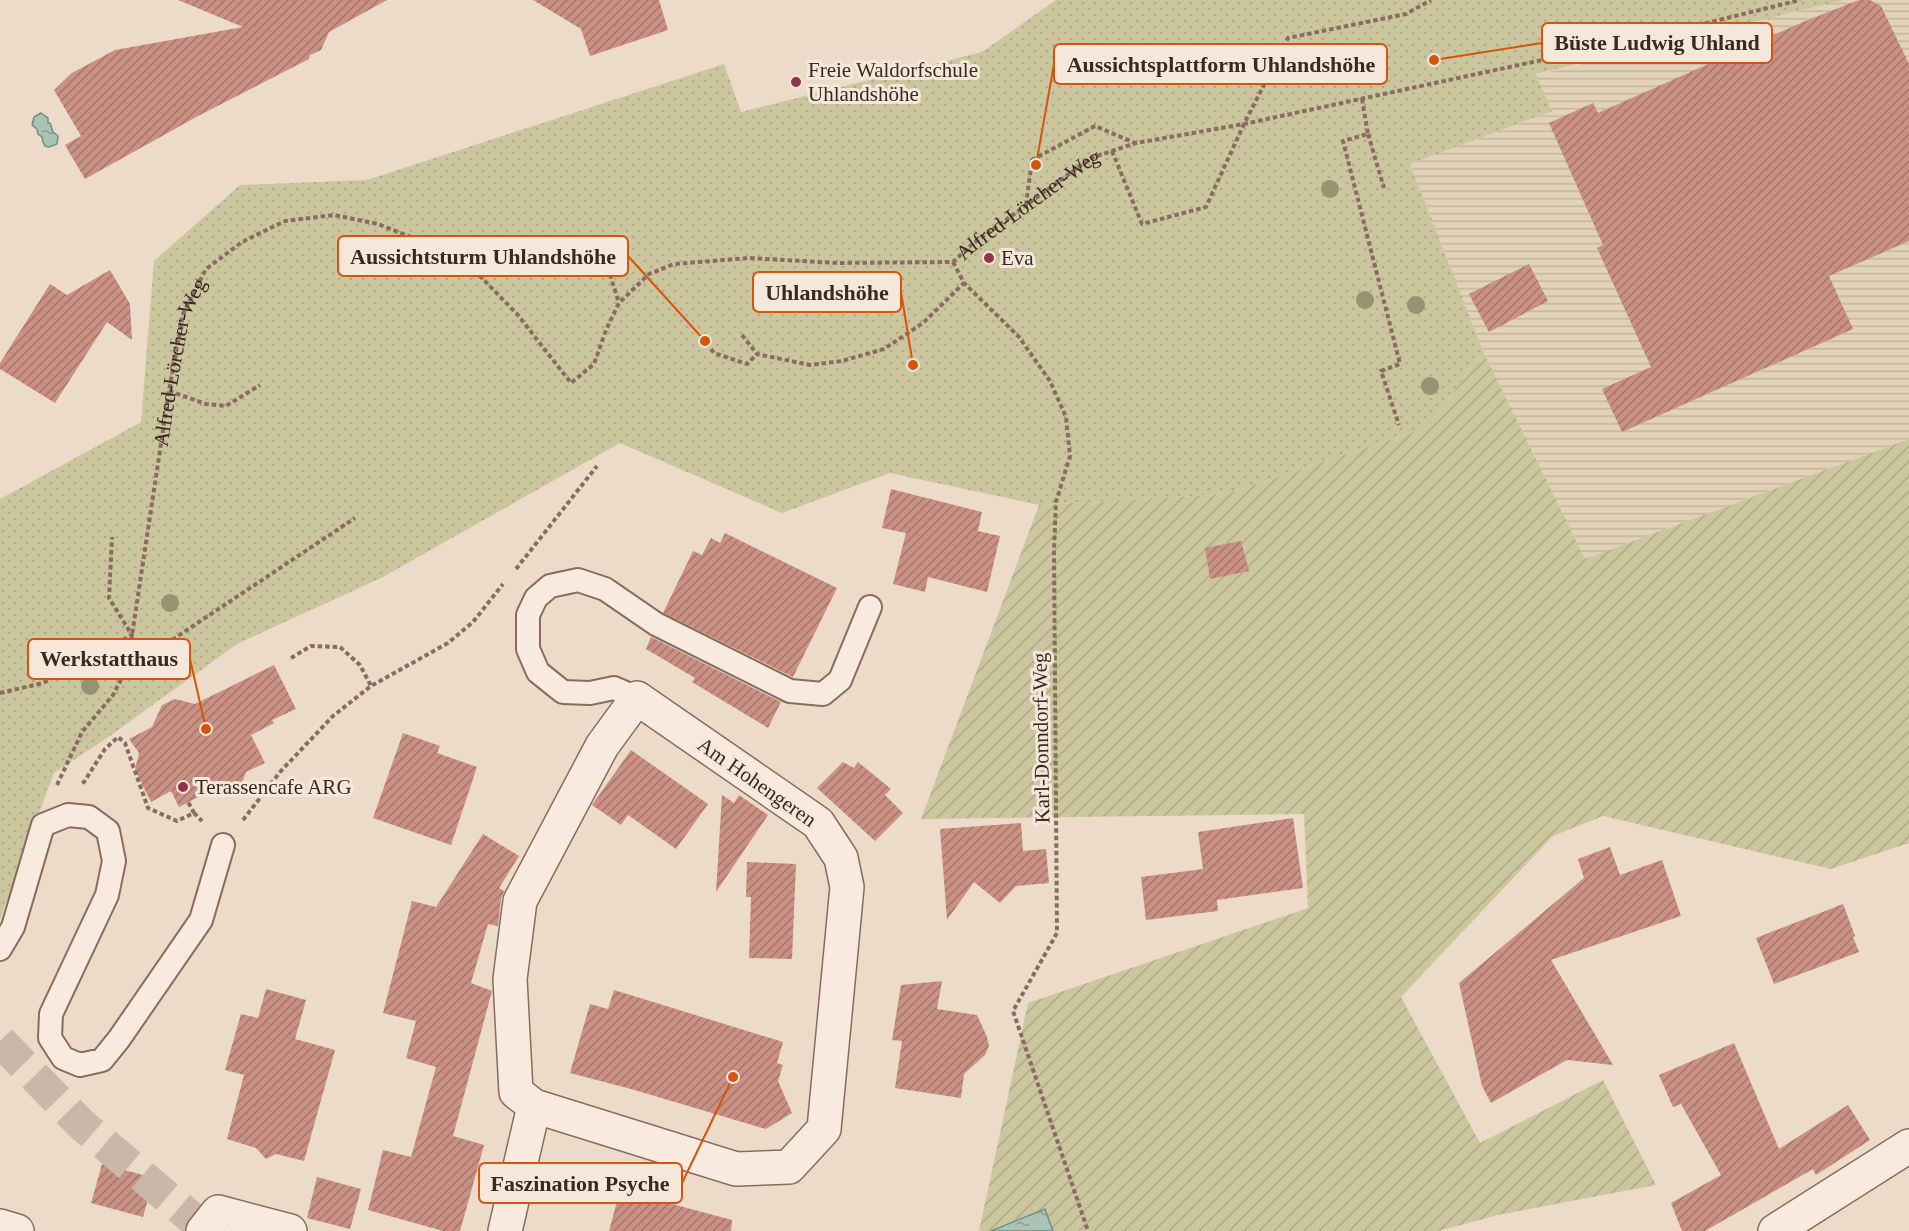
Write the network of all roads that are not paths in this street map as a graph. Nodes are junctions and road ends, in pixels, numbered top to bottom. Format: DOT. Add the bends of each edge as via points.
graph roads {
  1 [pos="870,607"];
  2 [pos="636,698"];
  3 [pos="223,845"];
  4 [pos="0,950"];
  5 [pos="534,1106"];
  6 [pos="1909,1146"];
  7 [pos="0,1226"];
  8 [pos="17,1231"];
  9 [pos="203,1231"];
  10 [pos="290,1231"];
  11 [pos="505,1231"];
  12 [pos="1775,1231"];
  1 -- 2 [label="lane" via="840,680 823,694 790,692 657,624 605,589 578,580 550,586 536,597 528,615 528,649 538,672 563,692 590,693 614,688"];
  2 -- 5 [label="street" via="602,746 520,901 510,979 516,1092"];
  2 -- 5 [label="street, Am Hohengeren" via="818,823 841,858 847,886 824,1129 789,1167 736,1169"];
  3 -- 4 [label="lane" via="201,920 102,1060 80,1065 63,1058 50,1038 51,1014 107,895 114,861 108,831 89,817 68,815 44,825 13,927"];
  5 -- 11 [label="street"];
  6 -- 12 [label="street"];
  7 -- 8 [label="street"];
  9 -- 10 [label="street" via="218,1212"];
}
